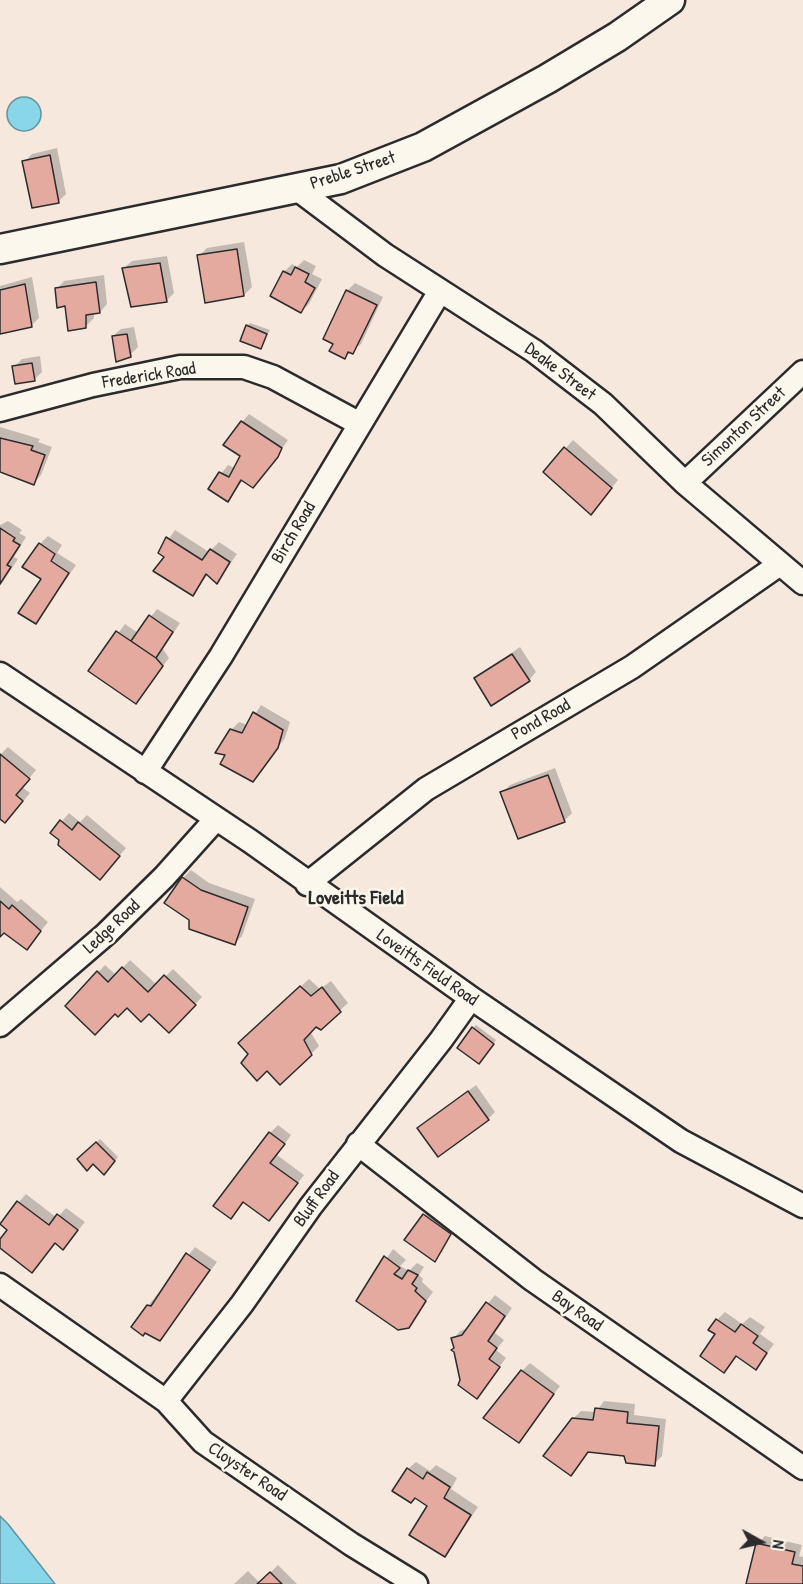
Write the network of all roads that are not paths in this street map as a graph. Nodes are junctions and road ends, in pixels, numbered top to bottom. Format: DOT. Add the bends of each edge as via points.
graph roads {
  1 [pos="670,0"];
  2 [pos="297,189"];
  3 [pos="0,249"];
  4 [pos="440,291"];
  5 [pos="803,372"];
  6 [pos="0,410"];
  7 [pos="360,424"];
  8 [pos="685,483"];
  9 [pos="780,564"];
  10 [pos="803,583"];
  11 [pos="0,674"];
  12 [pos="145,772"];
  13 [pos="216,819"];
  14 [pos="307,884"];
  15 [pos="471,998"];
  16 [pos="0,1025"];
  17 [pos="358,1144"];
  18 [pos="803,1206"];
  19 [pos="0,1285"];
  20 [pos="166,1401"];
  21 [pos="803,1468"];
  22 [pos="416,1584"];
  1 -- 2 [label="street, Preble Street" via="547,79 423,147 341,179"];
  2 -- 3 [label="street, Preble Street"];
  2 -- 4 [label="street, Deake Street"];
  4 -- 7 [label="street, Birch Road"];
  4 -- 8 [label="street, Deake Street" via="534,351 603,404"];
  5 -- 8 [label="street, Simonton Street"];
  6 -- 7 [label="street, Frederick Road" via="180,367 244,367 273,377"];
  7 -- 12 [label="street, Birch Road" via="221,656"];
  8 -- 9 [label="street, Deake Street"];
  9 -- 10 [label="street, Deake Street"];
  9 -- 14 [label="street, Pond Road" via="632,667 426,789"];
  11 -- 12 [label="street, Loveitts Field Road"];
  12 -- 13 [label="street, Loveitts Field Road"];
  13 -- 14 [label="street, Loveitts Field Road"];
  13 -- 16 [label="street, Ledge Road" via="106,934"];
  14 -- 15 [label="street, Loveitts Field Road"];
  15 -- 17 [label="street, Bluff Road"];
  15 -- 18 [label="street, Loveitts Field Road" via="681,1141"];
  17 -- 20 [label="street, Bluff Road"];
  17 -- 21 [label="street, Bay Road" via="533,1280"];
  19 -- 20 [label="street, Cloyster Road"];
  20 -- 22 [label="street, Cloyster Road" via="203,1442"];
}
